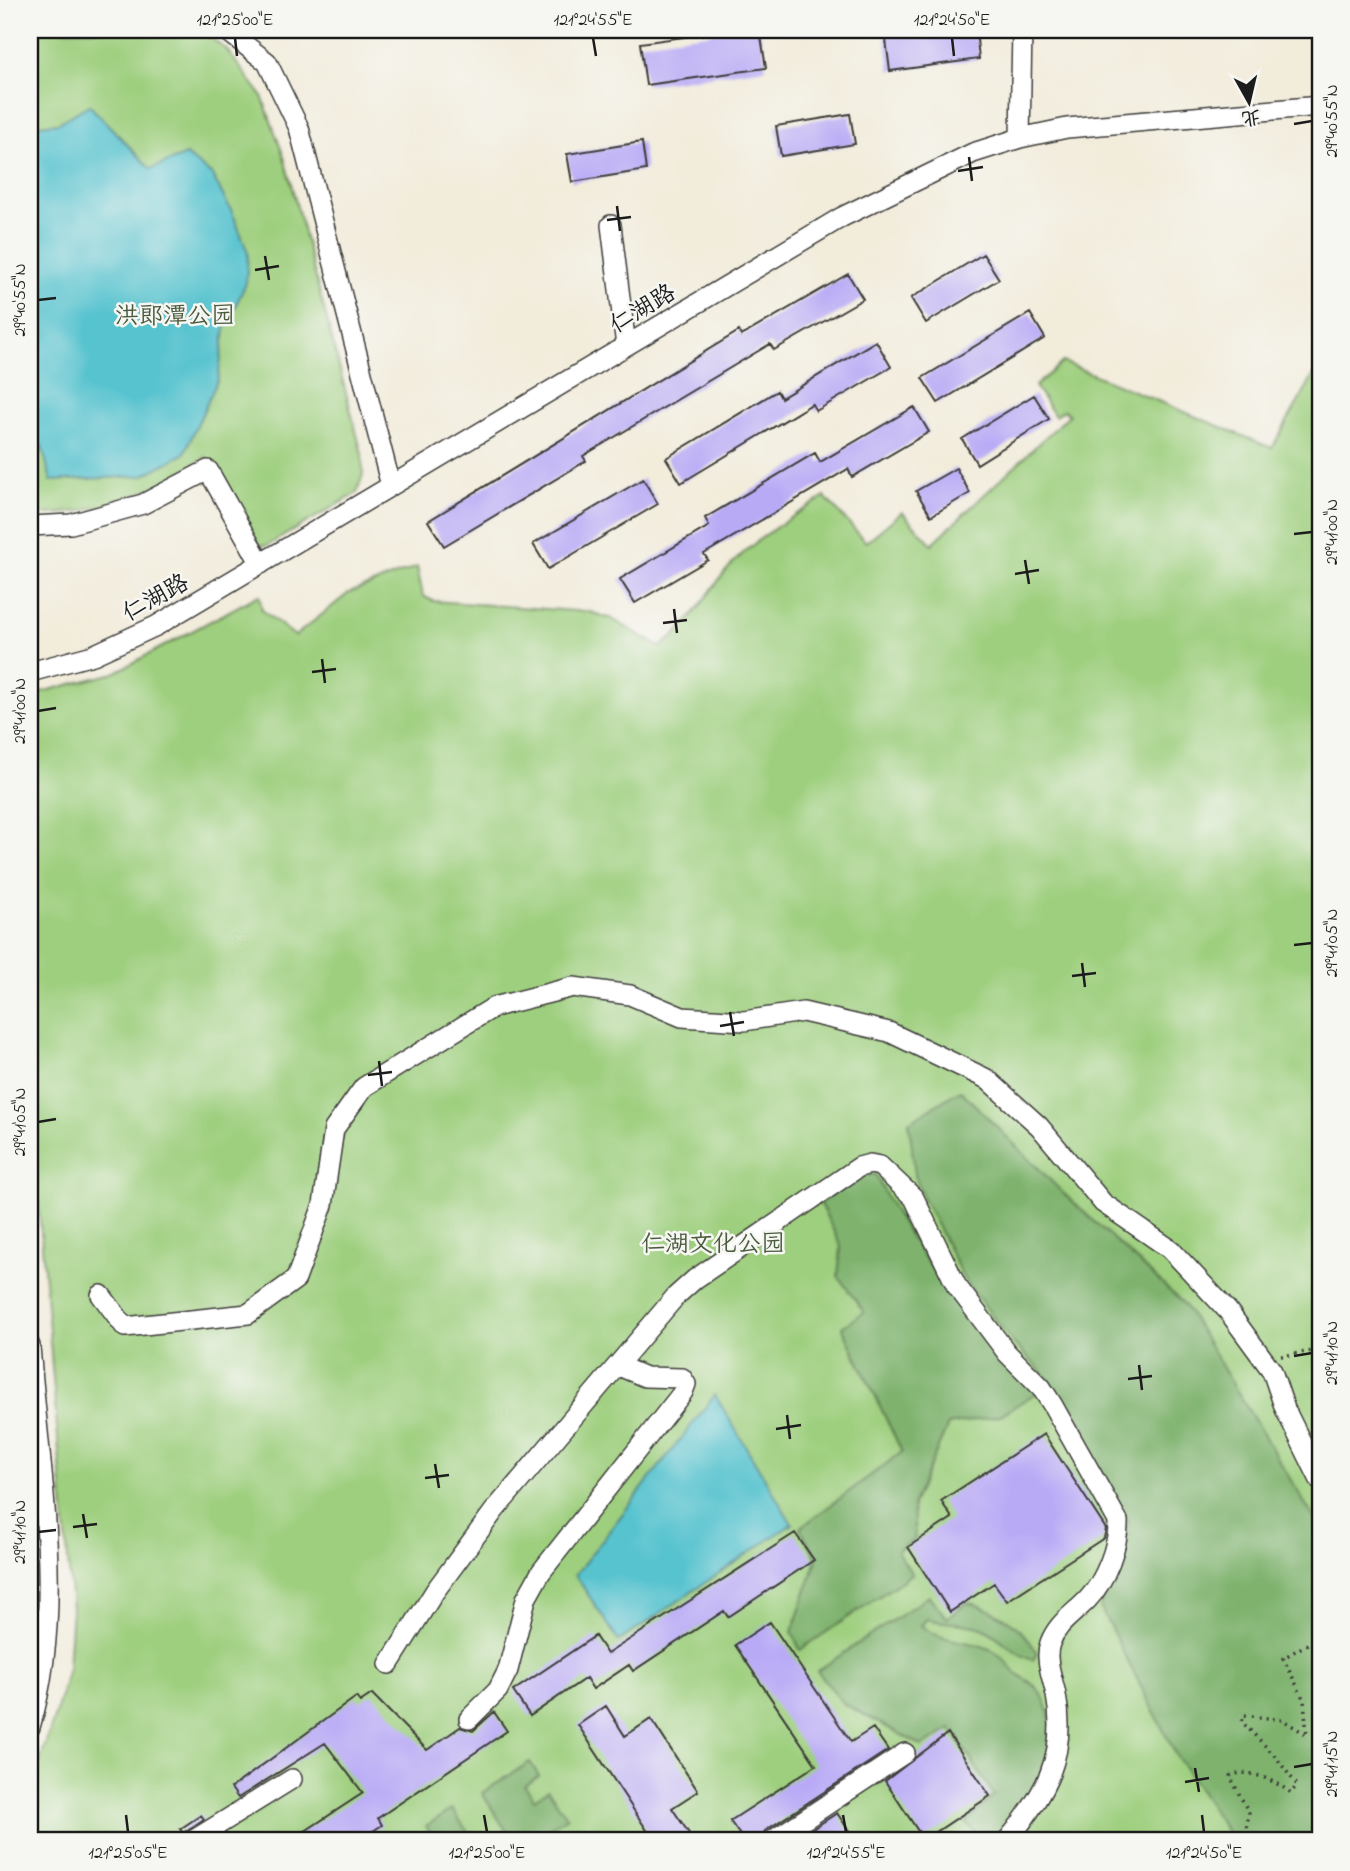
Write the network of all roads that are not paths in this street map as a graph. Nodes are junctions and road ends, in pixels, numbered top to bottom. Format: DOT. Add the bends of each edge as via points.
graph roads {
  1 [pos="226,30"];
  2 [pos="1022,30"];
  3 [pos="1320,106"];
  4 [pos="1020,138"];
  5 [pos="611,225"];
  6 [pos="626,346"];
  7 [pos="391,486"];
  8 [pos="30,526"];
  9 [pos="261,564"];
  10 [pos="30,672"];
  11 [pos="101,1295"];
  12 [pos="30,1346"];
  13 [pos="619,1366"];
  14 [pos="1320,1480"];
  15 [pos="390,1664"];
  16 [pos="469,1719"];
  17 [pos="30,1727"];
  18 [pos="905,1753"];
  19 [pos="292,1779"];
  20 [pos="192,1841"];
  21 [pos="772,1841"];
  22 [pos="1007,1841"];
  1 -- 7 [label="street" via="267,62 299,128"];
  2 -- 4 [label="street"];
  3 -- 4 [label="street, 仁湖路" via="1067,128"];
  4 -- 6 [label="street, 仁湖路" via="972,153 842,217"];
  5 -- 6 [label="street"];
  6 -- 7 [label="street, 仁湖路"];
  7 -- 9 [label="street, 仁湖路"];
  8 -- 9 [label="street" via="71,524 143,504 208,471"];
  9 -- 10 [label="street, 仁湖路" via="136,637 93,655"];
  11 -- 14 [label="street" via="125,1327 248,1314 296,1279 323,1205 334,1129 364,1087 494,1007 572,987 630,995 682,1017 744,1021 803,1012 889,1032 987,1079 1039,1126 1103,1203 1170,1249 1228,1311 1267,1364"];
  12 -- 17 [label="street" via="48,1615 44,1664"];
  13 -- 15 [label="street" via="494,1510 435,1591"];
  13 -- 16 [label="street" via="645,1377 682,1378 686,1384 541,1572 526,1599 508,1670 498,1690"];
  13 -- 22 [label="street" via="695,1279 859,1167 880,1166 914,1198 956,1285 1007,1353 1047,1395 1118,1521 1118,1534 1098,1588 1056,1629 1048,1646 1059,1748 1034,1805"];
  18 -- 21 [label="street"];
  19 -- 20 [label="street"];
}
